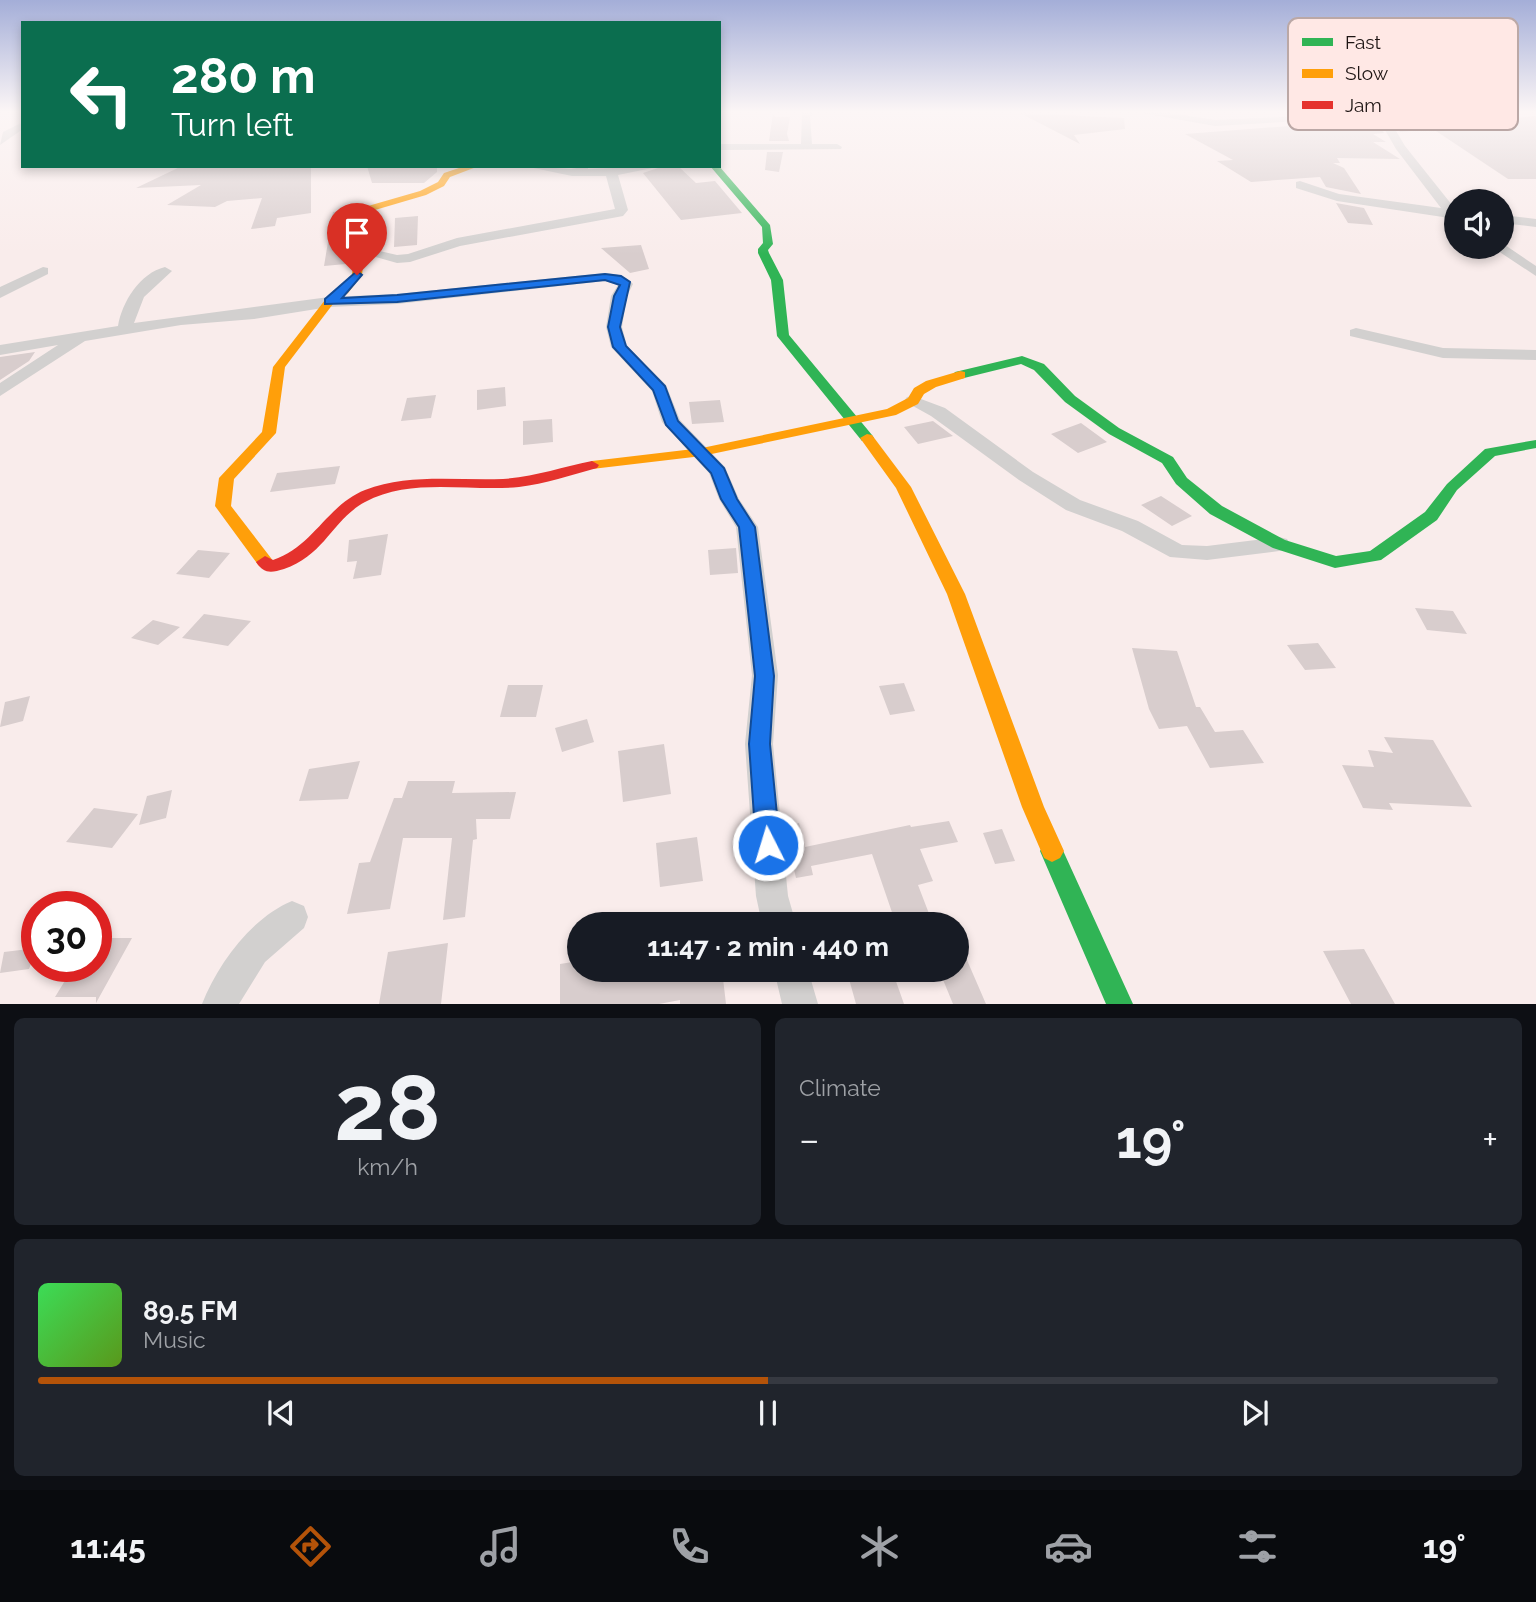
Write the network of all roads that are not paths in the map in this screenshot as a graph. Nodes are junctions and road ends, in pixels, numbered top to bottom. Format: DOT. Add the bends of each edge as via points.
graph roads {
  1 [pos="1410,160"];
  2 [pos="469,168"];
  3 [pos="554,168"];
  4 [pos="641,168"];
  5 [pos="716,168"];
  6 [pos="578,170"];
  7 [pos="611,172"];
  8 [pos="1300,185"];
  9 [pos="1444,202"];
  10 [pos="1444,213"];
  11 [pos="1514,220"];
  12 [pos="1536,223"];
  13 [pos="358,250"];
  14 [pos="1514,257"];
  15 [pos="43,271"];
  16 [pos="165,271"];
  17 [pos="1536,272"];
  18 [pos="0,293"];
  19 [pos="329,302"];
  20 [pos="125,329"];
  21 [pos="1356,333"];
  22 [pos="79,339"];
  23 [pos="0,350"];
  24 [pos="1536,355"];
  25 [pos="0,391"];
  26 [pos="913,401"];
  27 [pos="854,422"];
  28 [pos="1536,444"];
  29 [pos="702,452"];
  30 [pos="1279,544"];
  31 [pos="776,912"];
  32 [pos="292,917"];
  33 [pos="794,982"];
  34 [pos="219,1003"];
  35 [pos="800,1003"];
  36 [pos="1120,1003"];
  1 -- 9 [label="street"];
  2 -- 13 [label="street" via="447,176 423,193 371,208 363,222"];
  3 -- 6 [label="street"];
  4 -- 7 [label="street"];
  5 -- 27 [label="street" via="767,227 763,255 777,278 777,322 783,336"];
  6 -- 7 [label="street"];
  7 -- 13 [label="street" via="622,211 618,213 457,242 410,258"];
  8 -- 10 [label="street" via="1337,197"];
  11 -- 12 [label="street"];
  13 -- 19 [label="street" via="357,275"];
  14 -- 17 [label="street"];
  15 -- 18 [label="street"];
  16 -- 20 [label="street" via="128,309"];
  19 -- 20 [label="street"];
  19 -- 29 [label="street" via="617,278 626,285 619,296 614,327 620,347 660,389 671,422"];
  19 -- 29 [label="street" via="279,367 270,433 227,478 223,506 270,567 289,565 316,547 349,506 373,492 447,482 520,482 609,461"];
  20 -- 22 [label="street"];
  21 -- 24 [label="street" via="1443,353"];
  22 -- 23 [label="street"];
  22 -- 25 [label="street"];
  26 -- 27 [label="street"];
  26 -- 30 [label="street" via="938,412 1073,505 1130,526 1178,552"];
  26 -- 30 [label="street" via="931,384 1022,360 1039,367 1070,399 1114,431 1168,460 1181,481 1216,510"];
  27 -- 29 [label="street"];
  27 -- 36 [label="street" via="903,488 956,594 1033,807"];
  28 -- 30 [label="street" via="1490,452 1452,487 1431,516 1375,556 1335,562"];
  29 -- 31 [label="street" via="718,471 747,527 752,555 765,676 760,744"];
  32 -- 34 [label="street" via="253,950"];
  33 -- 35 [label="street"];
}
